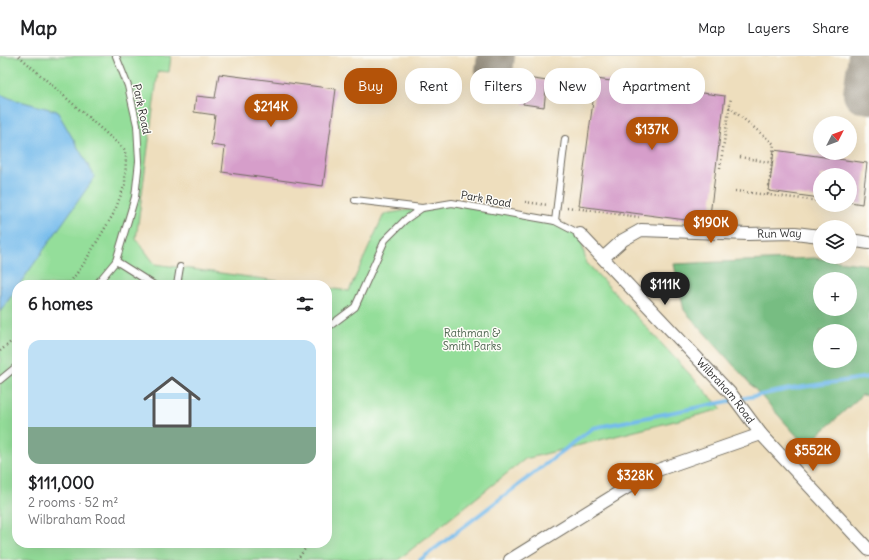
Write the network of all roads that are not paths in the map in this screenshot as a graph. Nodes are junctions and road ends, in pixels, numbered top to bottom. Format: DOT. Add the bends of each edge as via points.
graph roads {
  1 [pos="116,56"];
  2 [pos="565,139"];
  3 [pos="355,200"];
  4 [pos="422,208"];
  5 [pos="555,221"];
  6 [pos="580,234"];
  7 [pos="813,235"];
  8 [pos="857,241"];
  9 [pos="869,243"];
  10 [pos="603,258"];
  11 [pos="116,261"];
  12 [pos="180,267"];
  13 [pos="100,280"];
  14 [pos="146,280"];
  15 [pos="179,280"];
  16 [pos="332,324"];
  17 [pos="12,370"];
  18 [pos="0,380"];
  19 [pos="761,434"];
  20 [pos="869,550"];
  21 [pos="510,560"];
  1 -- 11 [label="lane, Park Road" via="128,86 137,125 139,161 135,197"];
  2 -- 5 [label="lane"];
  3 -- 4 [label="lane"];
  4 -- 5 [label="lane, Park Road" via="452,203"];
  4 -- 16 [label="lane, Park Road" via="405,220 385,240 355,307"];
  5 -- 6 [label="lane, Park Road"];
  6 -- 10 [label="street, Wilbraham Road"];
  7 -- 10 [label="street, Run Way" via="641,230 623,240"];
  8 -- 9 [label="street"];
  10 -- 19 [label="street, Wilbraham Road" via="732,395"];
  11 -- 13 [label="lane, Park Road"];
  11 -- 14 [label="lane"];
  12 -- 15 [label="lane"];
  17 -- 18 [label="lane"];
  19 -- 20 [label="street, Wilbraham Road"];
  19 -- 21 [label="street" via="652,472"];
}
